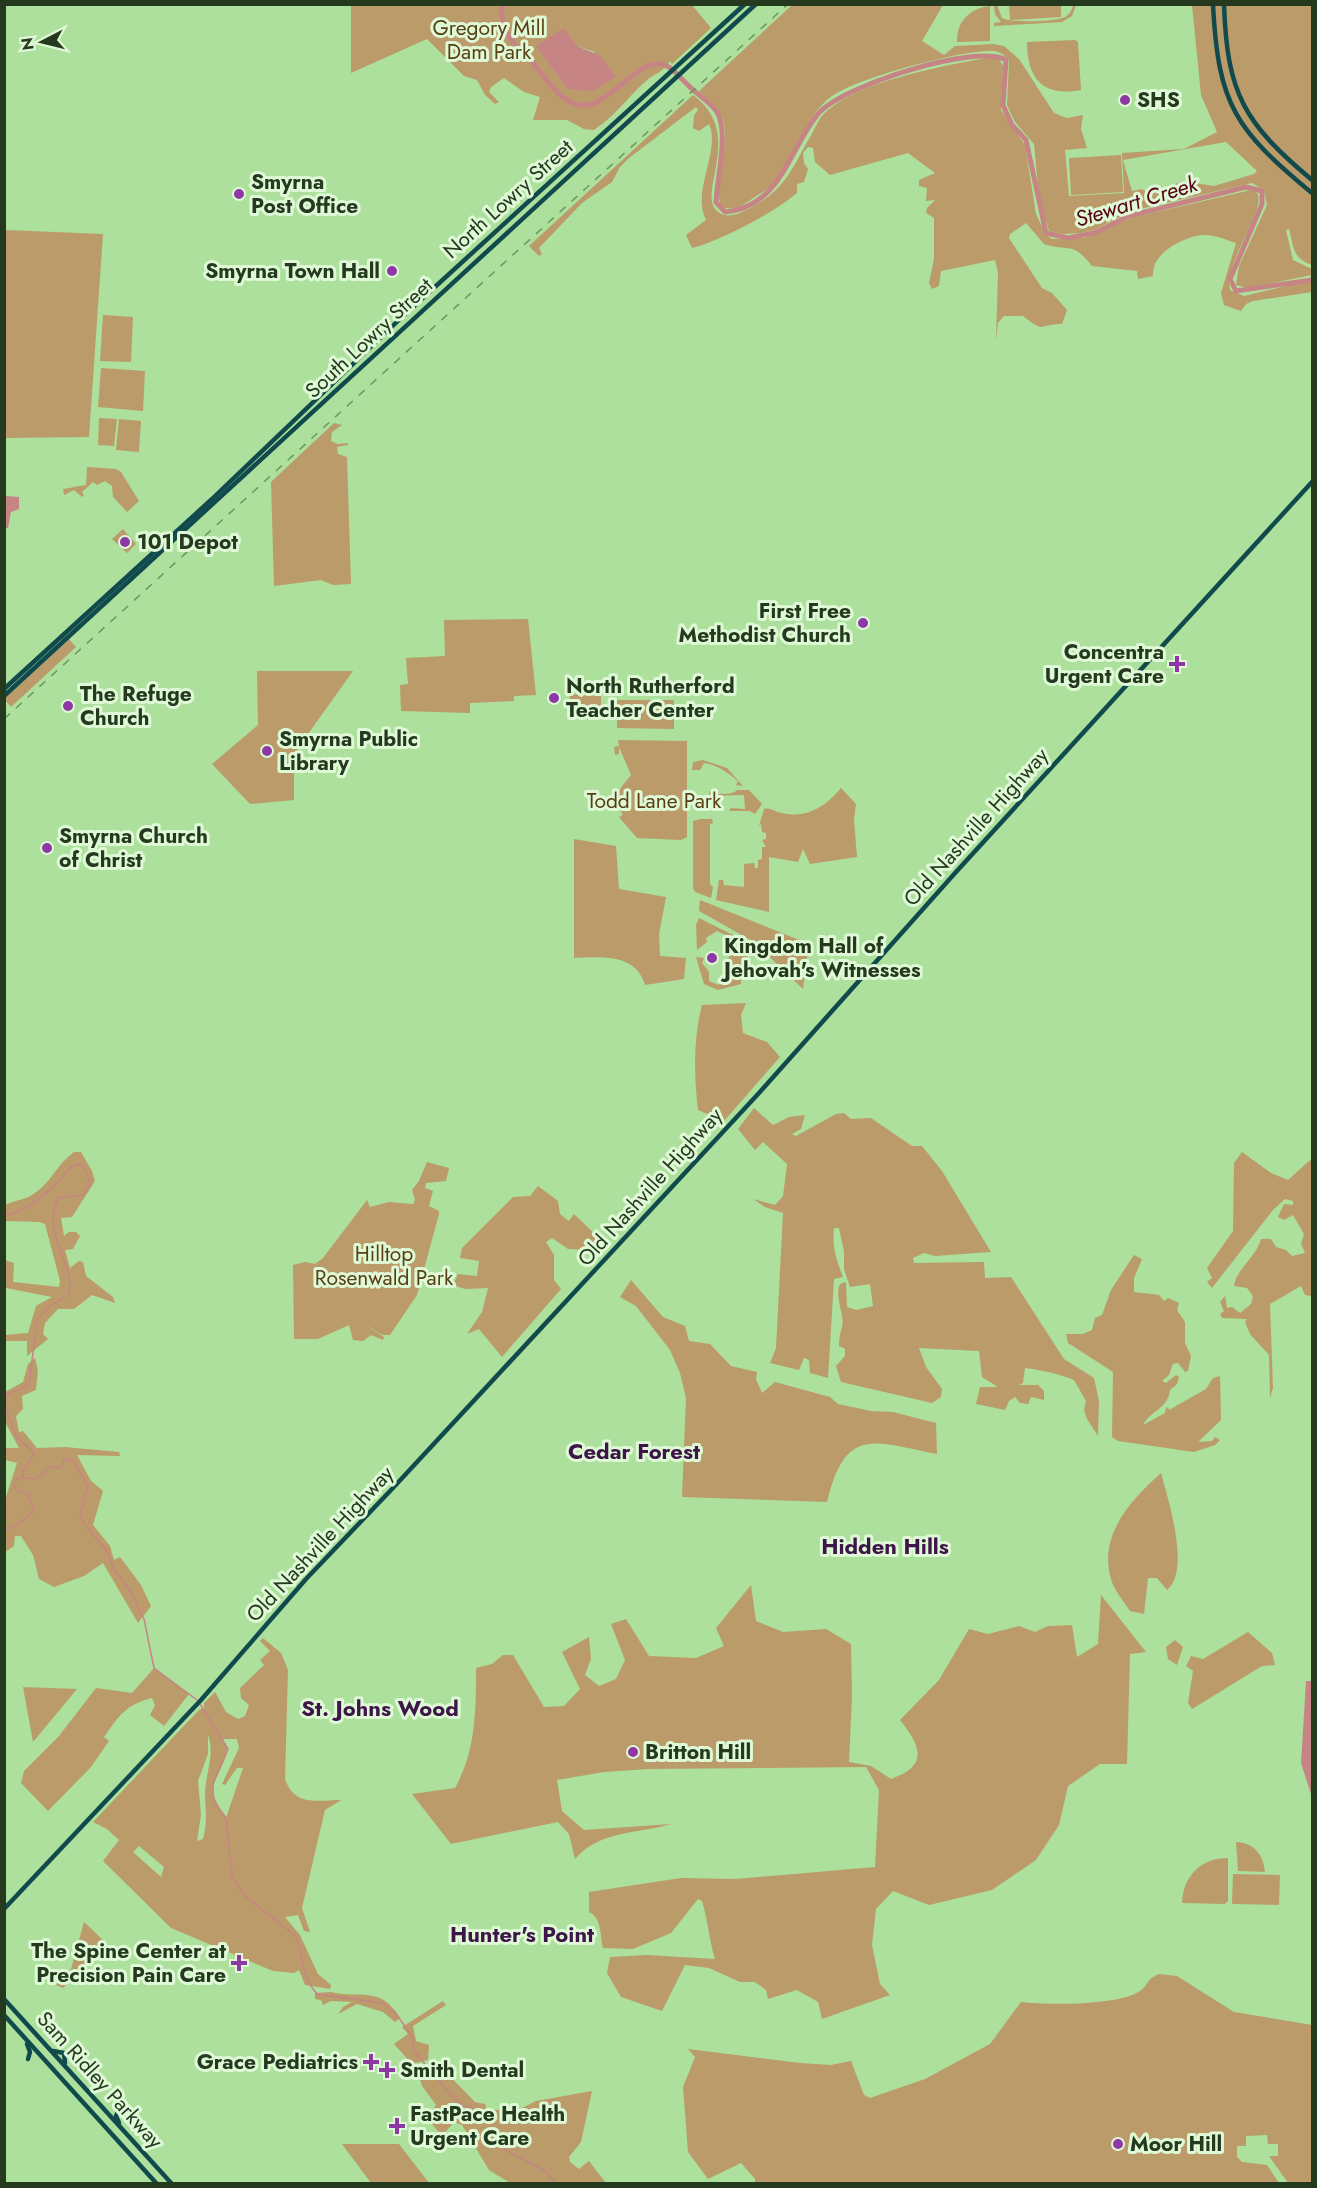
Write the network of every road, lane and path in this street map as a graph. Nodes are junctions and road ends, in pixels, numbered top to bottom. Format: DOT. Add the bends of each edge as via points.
graph roads {
  1 [pos="745,4"];
  2 [pos="756,4"];
  3 [pos="1213,4"];
  4 [pos="1224,4"];
  5 [pos="717,29"];
  6 [pos="722,35"];
  7 [pos="1312,180"];
  8 [pos="1312,193"];
  9 [pos="468,257"];
  10 [pos="473,263"];
  11 [pos="402,317"];
  12 [pos="407,324"];
  13 [pos="1312,482"];
  14 [pos="4,689"];
  15 [pos="4,696"];
  16 [pos="4,1909"];
  17 [pos="4,1999"];
  18 [pos="4,2015"];
  19 [pos="19,2031"];
  20 [pos="43,2058"];
  21 [pos="102,2107"];
  22 [pos="120,2126"];
  23 [pos="157,2184"];
  24 [pos="171,2184"];
  1 -- 5 [label="main road, North Lowry Street"];
  2 -- 6 [label="main road, South Lowry Street"];
  3 -- 8 [label="main road" via="1216,54 1222,81 1239,121 1258,147"];
  4 -- 7 [label="main road" via="1228,58 1240,100 1264,137"];
  5 -- 6 [label="main road"];
  5 -- 9 [label="main road, North Lowry Street"];
  6 -- 10 [label="main road, South Lowry Street"];
  9 -- 10 [label="main road"];
  9 -- 11 [label="main road, North Lowry Street"];
  10 -- 12 [label="main road, South Lowry Street"];
  11 -- 12 [label="main road"];
  11 -- 14 [label="main road, North Lowry Street" via="212,499"];
  12 -- 15 [label="main road, South Lowry Street"];
  13 -- 16 [label="main road, Old Nashville Highway" via="767,1085"];
  17 -- 21 [label="main road, Sam Ridley Parkway" via="51,2050 64,2053 66,2067"];
  18 -- 19 [label="main road, Sam Ridley Parkway"];
  19 -- 20 [label="main road, Sam Ridley Parkway"];
  19 -- 20 [label="main road" via="28,2045 28,2059"];
  20 -- 23 [label="main road, Sam Ridley Parkway"];
  21 -- 22 [label="main road, Sam Ridley Parkway"];
  21 -- 22 [label="main road" via="120,2107 116,2116"];
  22 -- 24 [label="main road, Sam Ridley Parkway"];
}
